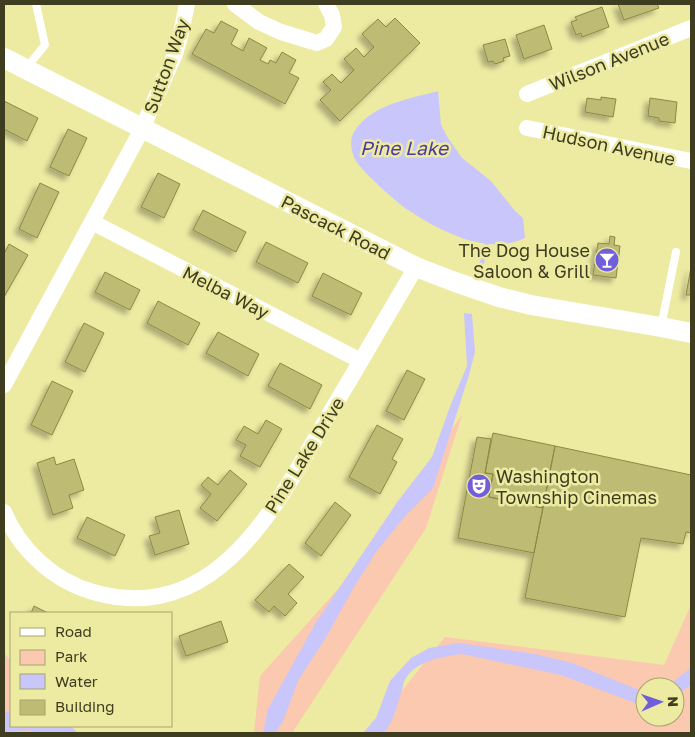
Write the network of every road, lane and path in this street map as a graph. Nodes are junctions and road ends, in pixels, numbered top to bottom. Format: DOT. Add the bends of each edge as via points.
graph roads {
  1 [pos="36,4"];
  2 [pos="188,4"];
  3 [pos="239,4"];
  4 [pos="326,4"];
  5 [pos="691,28"];
  6 [pos="4,58"];
  7 [pos="26,69"];
  8 [pos="527,94"];
  9 [pos="142,128"];
  10 [pos="527,128"];
  11 [pos="691,161"];
  12 [pos="92,222"];
  13 [pos="676,252"];
  14 [pos="416,267"];
  15 [pos="661,327"];
  16 [pos="691,333"];
  17 [pos="361,361"];
  18 [pos="4,385"];
  19 [pos="4,512"];
  1 -- 7 [label="lane" via="44,45"];
  2 -- 9 [label="street, Sutton Way" via="175,54"];
  3 -- 4 [label="street" via="259,22 317,43 326,39 334,27"];
  5 -- 8 [label="street, Wilson Avenue"];
  6 -- 7 [label="street, Pascack Road"];
  7 -- 9 [label="street, Pascack Road"];
  9 -- 12 [label="street"];
  9 -- 14 [label="street, Pascack Road"];
  10 -- 11 [label="street, Hudson Avenue"];
  12 -- 17 [label="street, Melba Way"];
  12 -- 18 [label="street"];
  13 -- 15 [label="lane"];
  14 -- 15 [label="street, Pascack Road" via="531,305"];
  14 -- 17 [label="street, Pine Lake Drive"];
  15 -- 16 [label="street, Pascack Road"];
  17 -- 19 [label="street, Pine Lake Drive" via="277,504 226,562 195,584 151,597 104,596 83,590 47,569 31,554"];
}
